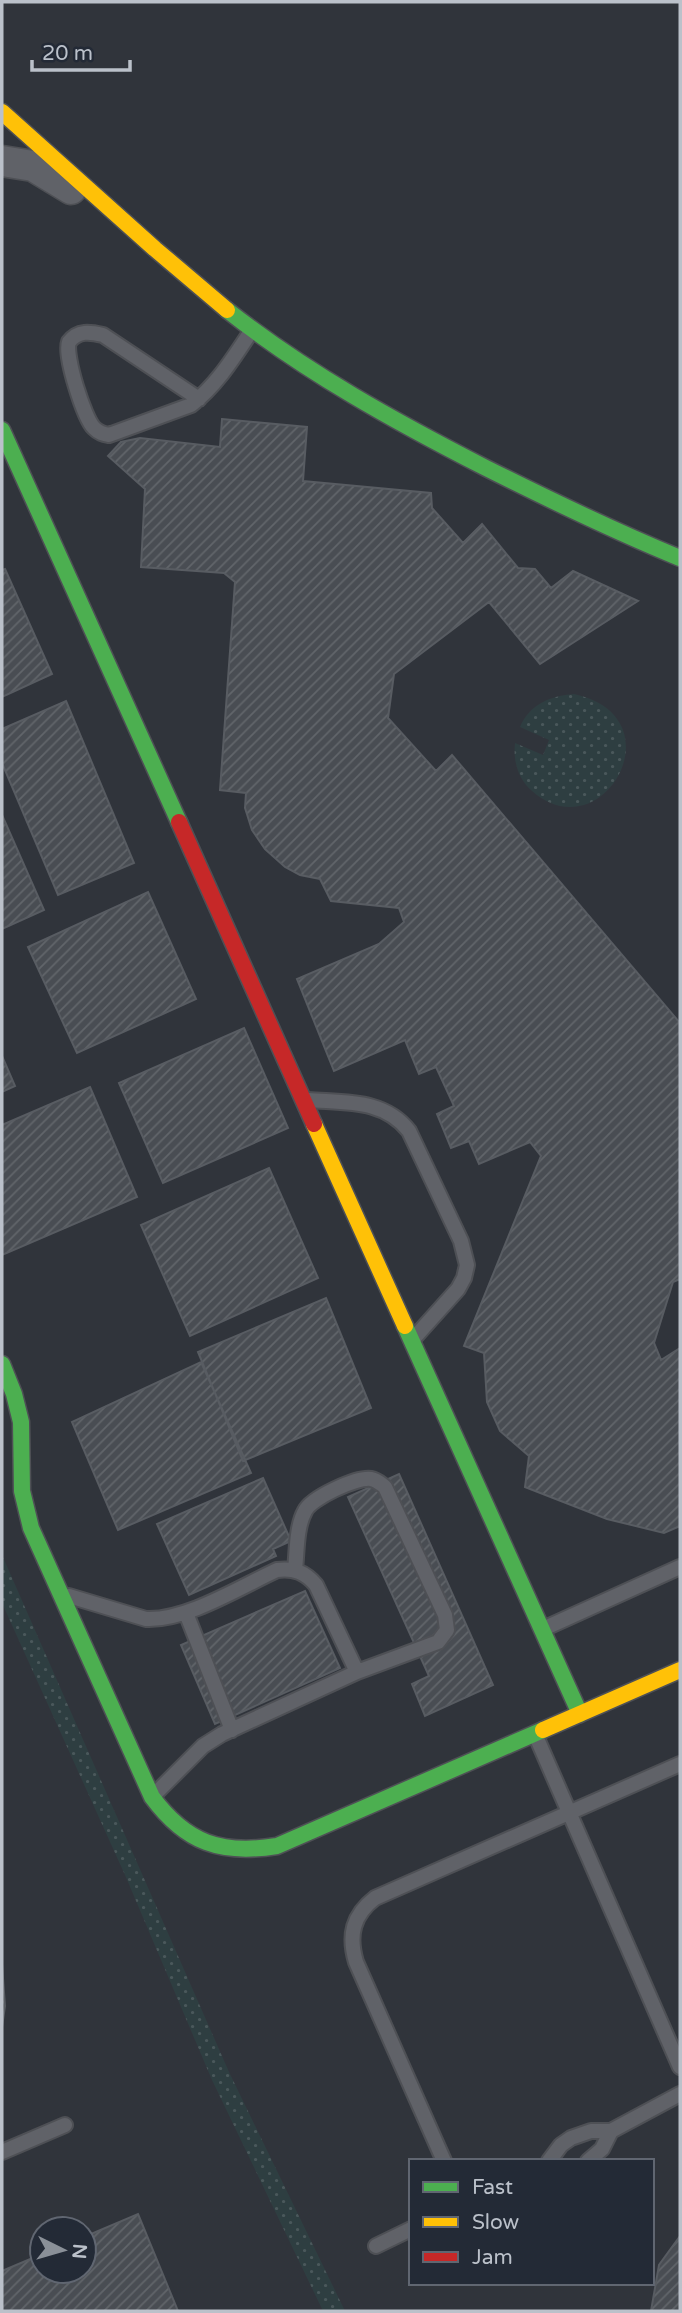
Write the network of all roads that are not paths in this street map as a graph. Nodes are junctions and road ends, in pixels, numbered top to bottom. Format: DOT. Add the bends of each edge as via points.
graph roads {
  1 [pos="2,111"];
  2 [pos="2,160"];
  3 [pos="110,208"];
  4 [pos="252,329"];
  5 [pos="199,399"];
  6 [pos="2,430"];
  7 [pos="680,558"];
  8 [pos="303,1100"];
  9 [pos="411,1340"];
  10 [pos="2,1364"];
  11 [pos="680,1567"];
  12 [pos="295,1570"];
  13 [pos="60,1593"];
  14 [pos="186,1613"];
  15 [pos="542,1630"];
  16 [pos="680,1670"];
  17 [pos="357,1672"];
  18 [pos="580,1714"];
  19 [pos="232,1730"];
  20 [pos="535,1734"];
  21 [pos="680,1764"];
  22 [pos="152,1797"];
  23 [pos="570,1813"];
  24 [pos="680,2067"];
  25 [pos="680,2094"];
  26 [pos="65,2125"];
  27 [pos="611,2131"];
  28 [pos="2,2152"];
  29 [pos="443,2159"];
  30 [pos="550,2159"];
  31 [pos="590,2159"];
  32 [pos="409,2231"];
  33 [pos="376,2246"];
  1 -- 3 [label="street"];
  2 -- 3 [label="street" via="33,166"];
  3 -- 4 [label="street"];
  4 -- 5 [label="lane"];
  4 -- 7 [label="street" via="428,439 573,512"];
  5 -- 5 [label="lane" via="116,434 102,434 89,420 67,355 69,342 79,333 103,335"];
  6 -- 8 [label="street"];
  8 -- 9 [label="street"];
  8 -- 9 [label="lane" via="391,1112 409,1131 461,1241 467,1265 464,1278"];
  9 -- 15 [label="street"];
  10 -- 13 [label="street" via="21,1423 25,1510"];
  11 -- 15 [label="lane"];
  12 -- 14 [label="lane" via="277,1570"];
  12 -- 17 [label="lane" via="316,1585"];
  12 -- 17 [label="lane" via="302,1516 312,1500 365,1479 385,1487 447,1630 438,1642"];
  13 -- 14 [label="lane" via="146,1619"];
  13 -- 22 [label="street"];
  14 -- 19 [label="lane"];
  15 -- 18 [label="street"];
  16 -- 18 [label="street"];
  17 -- 19 [label="lane"];
  18 -- 20 [label="street"];
  19 -- 22 [label="lane" via="203,1746"];
  20 -- 22 [label="street" via="287,1842 256,1850 214,1846 195,1838 161,1811"];
  20 -- 23 [label="lane"];
  21 -- 23 [label="lane"];
  23 -- 24 [label="lane"];
  23 -- 29 [label="lane" via="375,1898 356,1919 351,1933 356,1962"];
  25 -- 27 [label="lane"];
  26 -- 28 [label="lane"];
  27 -- 30 [label="lane" via="582,2133 561,2145"];
  27 -- 31 [label="lane"];
  32 -- 33 [label="lane"];
}
